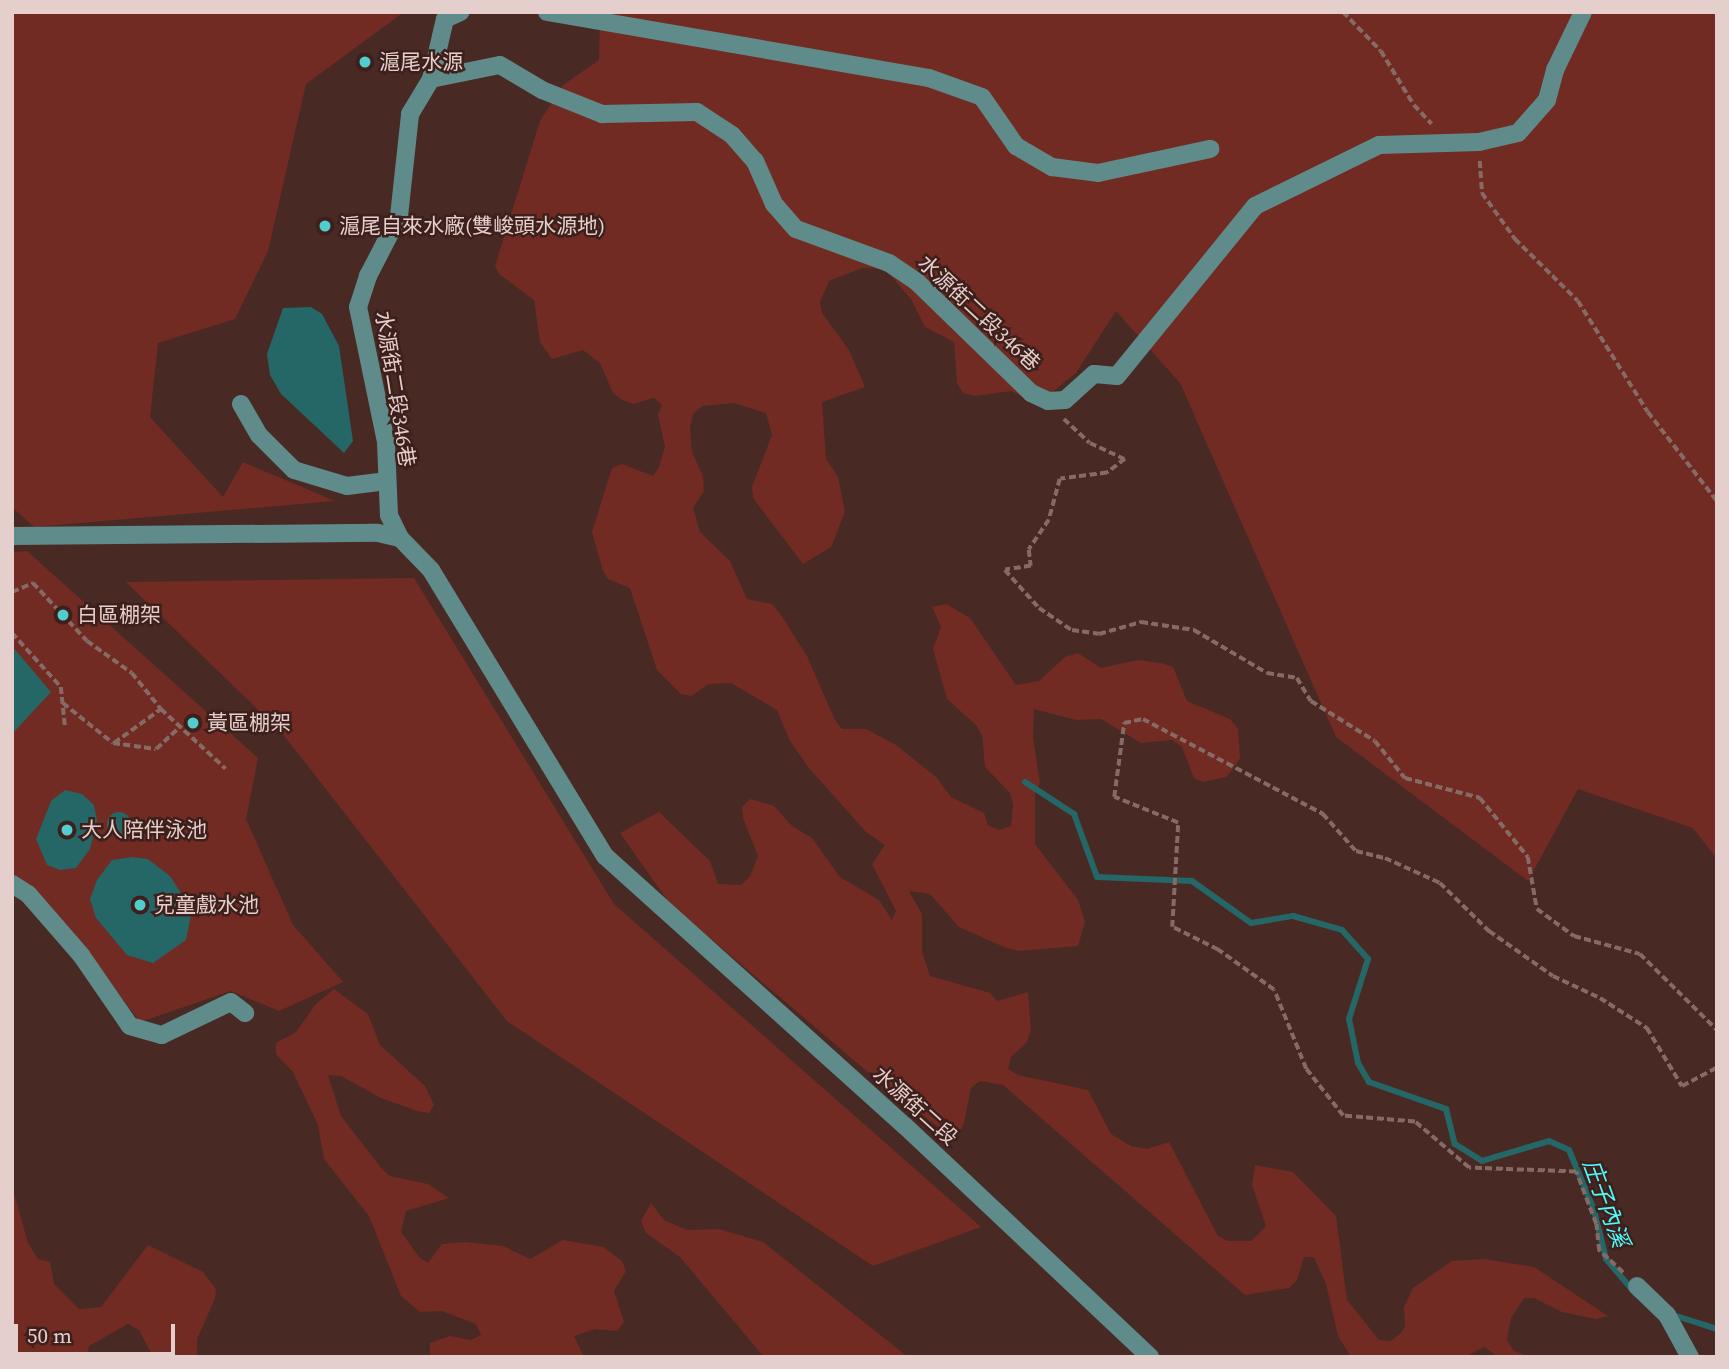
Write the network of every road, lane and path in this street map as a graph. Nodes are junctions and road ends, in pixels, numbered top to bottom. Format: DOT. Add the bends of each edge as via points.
graph roads {
  1 [pos="461,12"];
  2 [pos="547,12"];
  3 [pos="1343,12"];
  4 [pos="1583,12"];
  5 [pos="431,79"];
  6 [pos="1443,140"];
  7 [pos="1479,142"];
  8 [pos="1210,149"];
  9 [pos="1057,401"];
  10 [pos="241,404"];
  11 [pos="387,481"];
  12 [pos="1717,501"];
  13 [pos="12,536"];
  14 [pos="400,538"];
  15 [pos="12,592"];
  16 [pos="12,633"];
  17 [pos="63,703"];
  18 [pos="161,709"];
  19 [pos="65,726"];
  20 [pos="180,727"];
  21 [pos="113,743"];
  22 [pos="226,769"];
  23 [pos="12,884"];
  24 [pos="245,1013"];
  25 [pos="1717,1030"];
  26 [pos="1717,1067"];
  27 [pos="1637,1286"];
  28 [pos="1150,1357"];
  29 [pos="1690,1357"];
  1 -- 5 [label="street" via="445,19"];
  2 -- 8 [label="street" via="929,78 982,97 1016,146 1052,167 1098,173"];
  3 -- 6 [label="path" via="1381,51 1413,105"];
  4 -- 7 [label="street" via="1539,113 1518,132"];
  5 -- 9 [label="street, 水源街二段346巷" via="500,65 542,90 602,114 697,112 732,135 755,161 774,204 796,229 898,269 1031,393"];
  5 -- 11 [label="street, 水源街二段346巷" via="410,114 399,216 368,276 358,307 386,442"];
  6 -- 7 [label="street"];
  6 -- 9 [label="street" via="1379,145 1255,205 1117,376 1094,374 1065,400"];
  7 -- 12 [label="path" via="1482,193 1516,239 1578,301 1648,412"];
  9 -- 25 [label="path" via="1059,414 1090,443 1125,459 1107,473 1059,479 1049,520 1029,550 1031,566 1005,570 1039,608 1072,630 1098,634 1141,622 1194,630 1267,673 1297,678 1311,701 1375,741 1405,778 1480,798 1528,857 1537,909 1574,936 1640,954"];
  10 -- 11 [label="street" via="259,435 294,470 347,486"];
  11 -- 14 [label="street, 水源街二段346巷" via="389,515"];
  13 -- 14 [label="street" via="378,533"];
  14 -- 28 [label="street, 水源街二段" via="431,570 605,856 905,1126"];
  15 -- 18 [label="path" via="33,583 87,642 132,673"];
  16 -- 17 [label="path" via="61,687"];
  17 -- 19 [label="path"];
  17 -- 21 [label="path"];
  18 -- 20 [label="path"];
  18 -- 21 [label="path"];
  20 -- 21 [label="path" via="156,750"];
  20 -- 22 [label="path"];
  23 -- 24 [label="street" via="28,894 81,956 130,1026 162,1035 232,1002"];
  26 -- 27 [label="path" via="1682,1086 1647,1028 1600,998 1553,976 1489,931 1440,883 1385,858 1356,851 1323,814 1143,719 1124,723 1114,797 1178,823 1172,927 1218,950 1274,990 1307,1069 1343,1116 1415,1122 1468,1168 1576,1172 1596,1224 1599,1251"];
  27 -- 29 [label="street" via="1667,1315"];
}
